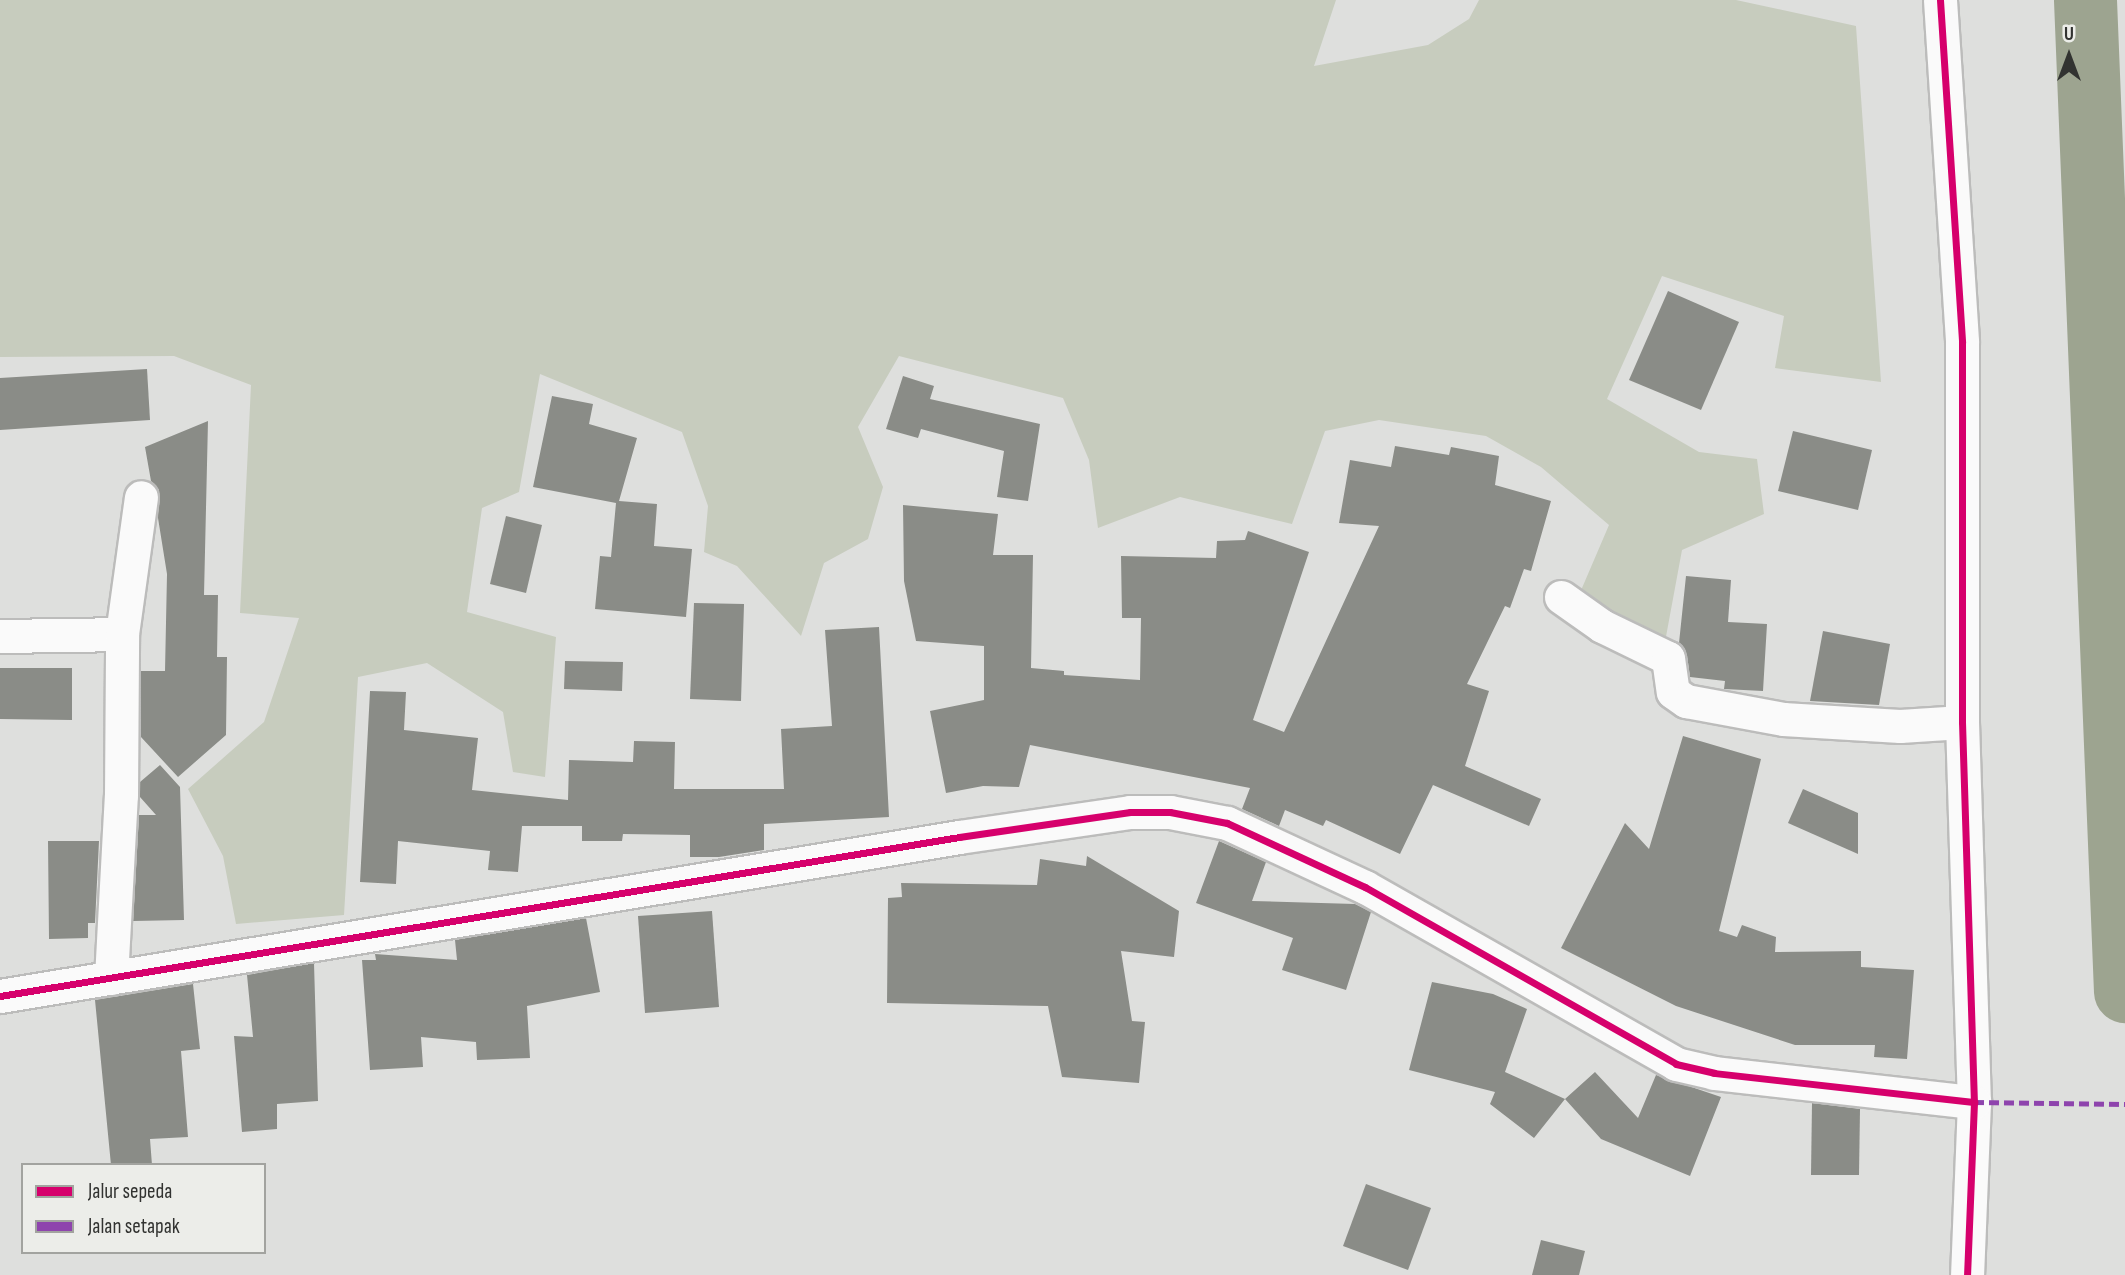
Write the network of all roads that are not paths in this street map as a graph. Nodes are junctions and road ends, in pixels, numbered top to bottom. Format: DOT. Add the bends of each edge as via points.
graph roads {
  1 [pos="1940,0"];
  2 [pos="141,496"];
  3 [pos="1561,597"];
  4 [pos="122,634"];
  5 [pos="0,636"];
  6 [pos="1962,722"];
  7 [pos="111,978"];
  8 [pos="0,996"];
  9 [pos="1974,1102"];
  10 [pos="1967,1275"];
  1 -- 6 [label="street" via="1962,342"];
  2 -- 4 [label="street"];
  3 -- 6 [label="street" via="1602,626 1668,658 1677,698 1783,719 1911,726"];
  4 -- 5 [label="street"];
  4 -- 7 [label="street" via="121,795"];
  6 -- 9 [label="street"];
  7 -- 8 [label="street"];
  7 -- 9 [label="street" via="959,837 1130,812 1171,812 1227,823 1365,887 1676,1064 1714,1073"];
  9 -- 10 [label="street"];
}
